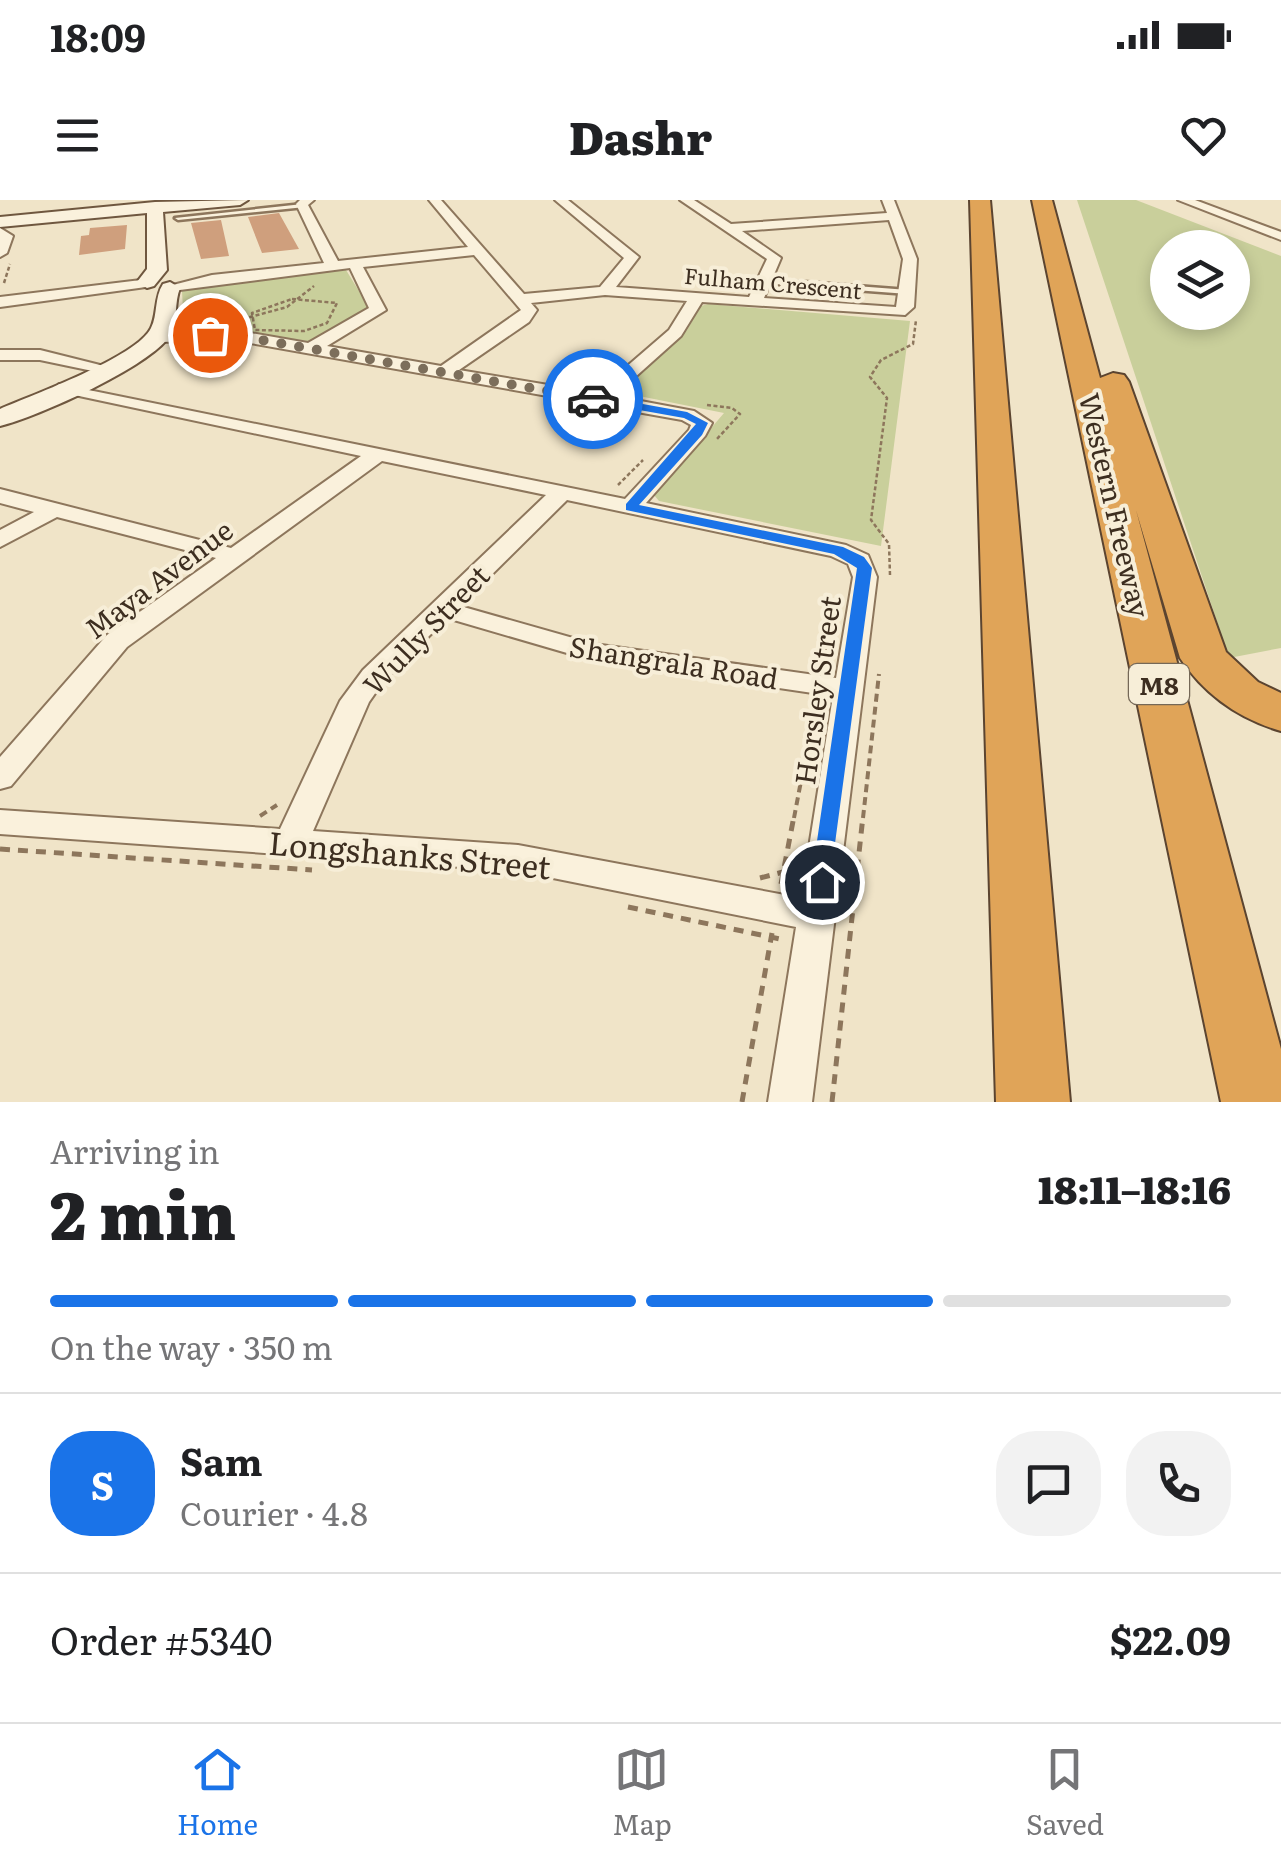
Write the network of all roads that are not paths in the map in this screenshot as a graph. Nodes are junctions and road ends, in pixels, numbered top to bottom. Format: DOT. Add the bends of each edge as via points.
graph roads {
  1 [pos="217,200"];
  2 [pos="240,200"];
  3 [pos="435,200"];
  4 [pos="561,200"];
  5 [pos="686,200"];
  6 [pos="888,200"];
  7 [pos="980,200"];
  8 [pos="1042,200"];
  9 [pos="1184,200"];
  10 [pos="306,203"];
  11 [pos="169,209"];
  12 [pos="894,216"];
  13 [pos="0,222"];
  14 [pos="732,228"];
  15 [pos="0,232"];
  16 [pos="1281,236"];
  17 [pos="480,250"];
  18 [pos="6,256"];
  19 [pos="355,264"];
  20 [pos="1059,265"];
  21 [pos="332,266"];
  22 [pos="766,281"];
  23 [pos="158,287"];
  24 [pos="605,291"];
  25 [pos="908,292"];
  26 [pos="697,298"];
  27 [pos="0,299"];
  28 [pos="523,299"];
  29 [pos="754,303"];
  30 [pos="157,338"];
  31 [pos="310,349"];
  32 [pos="0,354"];
  33 [pos="107,369"];
  34 [pos="444,372"];
  35 [pos="65,388"];
  36 [pos="598,400"];
  37 [pos="0,418"];
  38 [pos="378,454"];
  39 [pos="572,494"];
  40 [pos="0,496"];
  41 [pos="630,507"];
  42 [pos="54,510"];
  43 [pos="0,540"];
  44 [pos="234,556"];
  45 [pos="443,610"];
  46 [pos="848,689"];
  47 [pos="1281,714"];
  48 [pos="0,778"];
  49 [pos="0,822"];
  50 [pos="291,842"];
  51 [pos="814,931"];
  52 [pos="790,1102"];
  53 [pos="1033,1102"];
  54 [pos="1258,1102"];
  1 -- 11 [label="street"];
  2 -- 11 [label="street"];
  3 -- 17 [label="street"];
  4 -- 24 [label="street" via="632,257"];
  5 -- 14 [label="street"];
  6 -- 12 [label="street"];
  7 -- 53 [label="highway"];
  8 -- 20 [label="highway, Western Freeway / M8"];
  9 -- 16 [label="street"];
  10 -- 11 [label="lane"];
  10 -- 21 [label="street"];
  11 -- 13 [label="street"];
  11 -- 23 [label="street"];
  12 -- 14 [label="street"];
  12 -- 25 [label="street" via="910,262"];
  14 -- 22 [label="street" via="774,258"];
  15 -- 18 [label="street" via="7,236"];
  17 -- 19 [label="street"];
  17 -- 28 [label="street"];
  19 -- 21 [label="street"];
  19 -- 31 [label="street" via="378,310"];
  20 -- 47 [label="highway" via="1126,412 1204,658 1240,693"];
  20 -- 54 [label="highway, Western Freeway / M8"];
  21 -- 23 [label="street"];
  22 -- 25 [label="lane"];
  22 -- 29 [label="street"];
  23 -- 27 [label="street"];
  23 -- 30 [label="street"];
  24 -- 26 [label="street, Fulham Crescent"];
  24 -- 28 [label="street, Fulham Crescent"];
  25 -- 29 [label="street, Fulham Crescent" via="904,310 894,314"];
  26 -- 29 [label="street, Fulham Crescent"];
  26 -- 36 [label="street" via="675,333"];
  28 -- 34 [label="street" via="529,310 522,319"];
  30 -- 31 [label="street" via="230,335"];
  30 -- 33 [label="street"];
  31 -- 34 [label="street"];
  32 -- 33 [label="street"];
  33 -- 35 [label="street"];
  34 -- 36 [label="street"];
  35 -- 37 [label="street"];
  35 -- 38 [label="street, Horsley Street"];
  36 -- 41 [label="street" via="702,423"];
  38 -- 39 [label="street, Horsley Street"];
  38 -- 44 [label="street, Maya Avenue"];
  39 -- 41 [label="street, Horsley Street"];
  39 -- 45 [label="street, Wully Street"];
  40 -- 42 [label="street"];
  41 -- 46 [label="street, Horsley Street" via="838,550 859,560 865,577"];
  42 -- 43 [label="street"];
  42 -- 44 [label="street"];
  44 -- 48 [label="street, Maya Avenue" via="117,641"];
  45 -- 46 [label="street, Shangrala Road" via="591,652"];
  45 -- 50 [label="street, Wully Street" via="355,701"];
  46 -- 51 [label="street, Horsley Street"];
  49 -- 50 [label="street, Longshanks Street"];
  50 -- 51 [label="street, Longshanks Street" via="518,858"];
  51 -- 52 [label="street, Horsley Street"];
}
